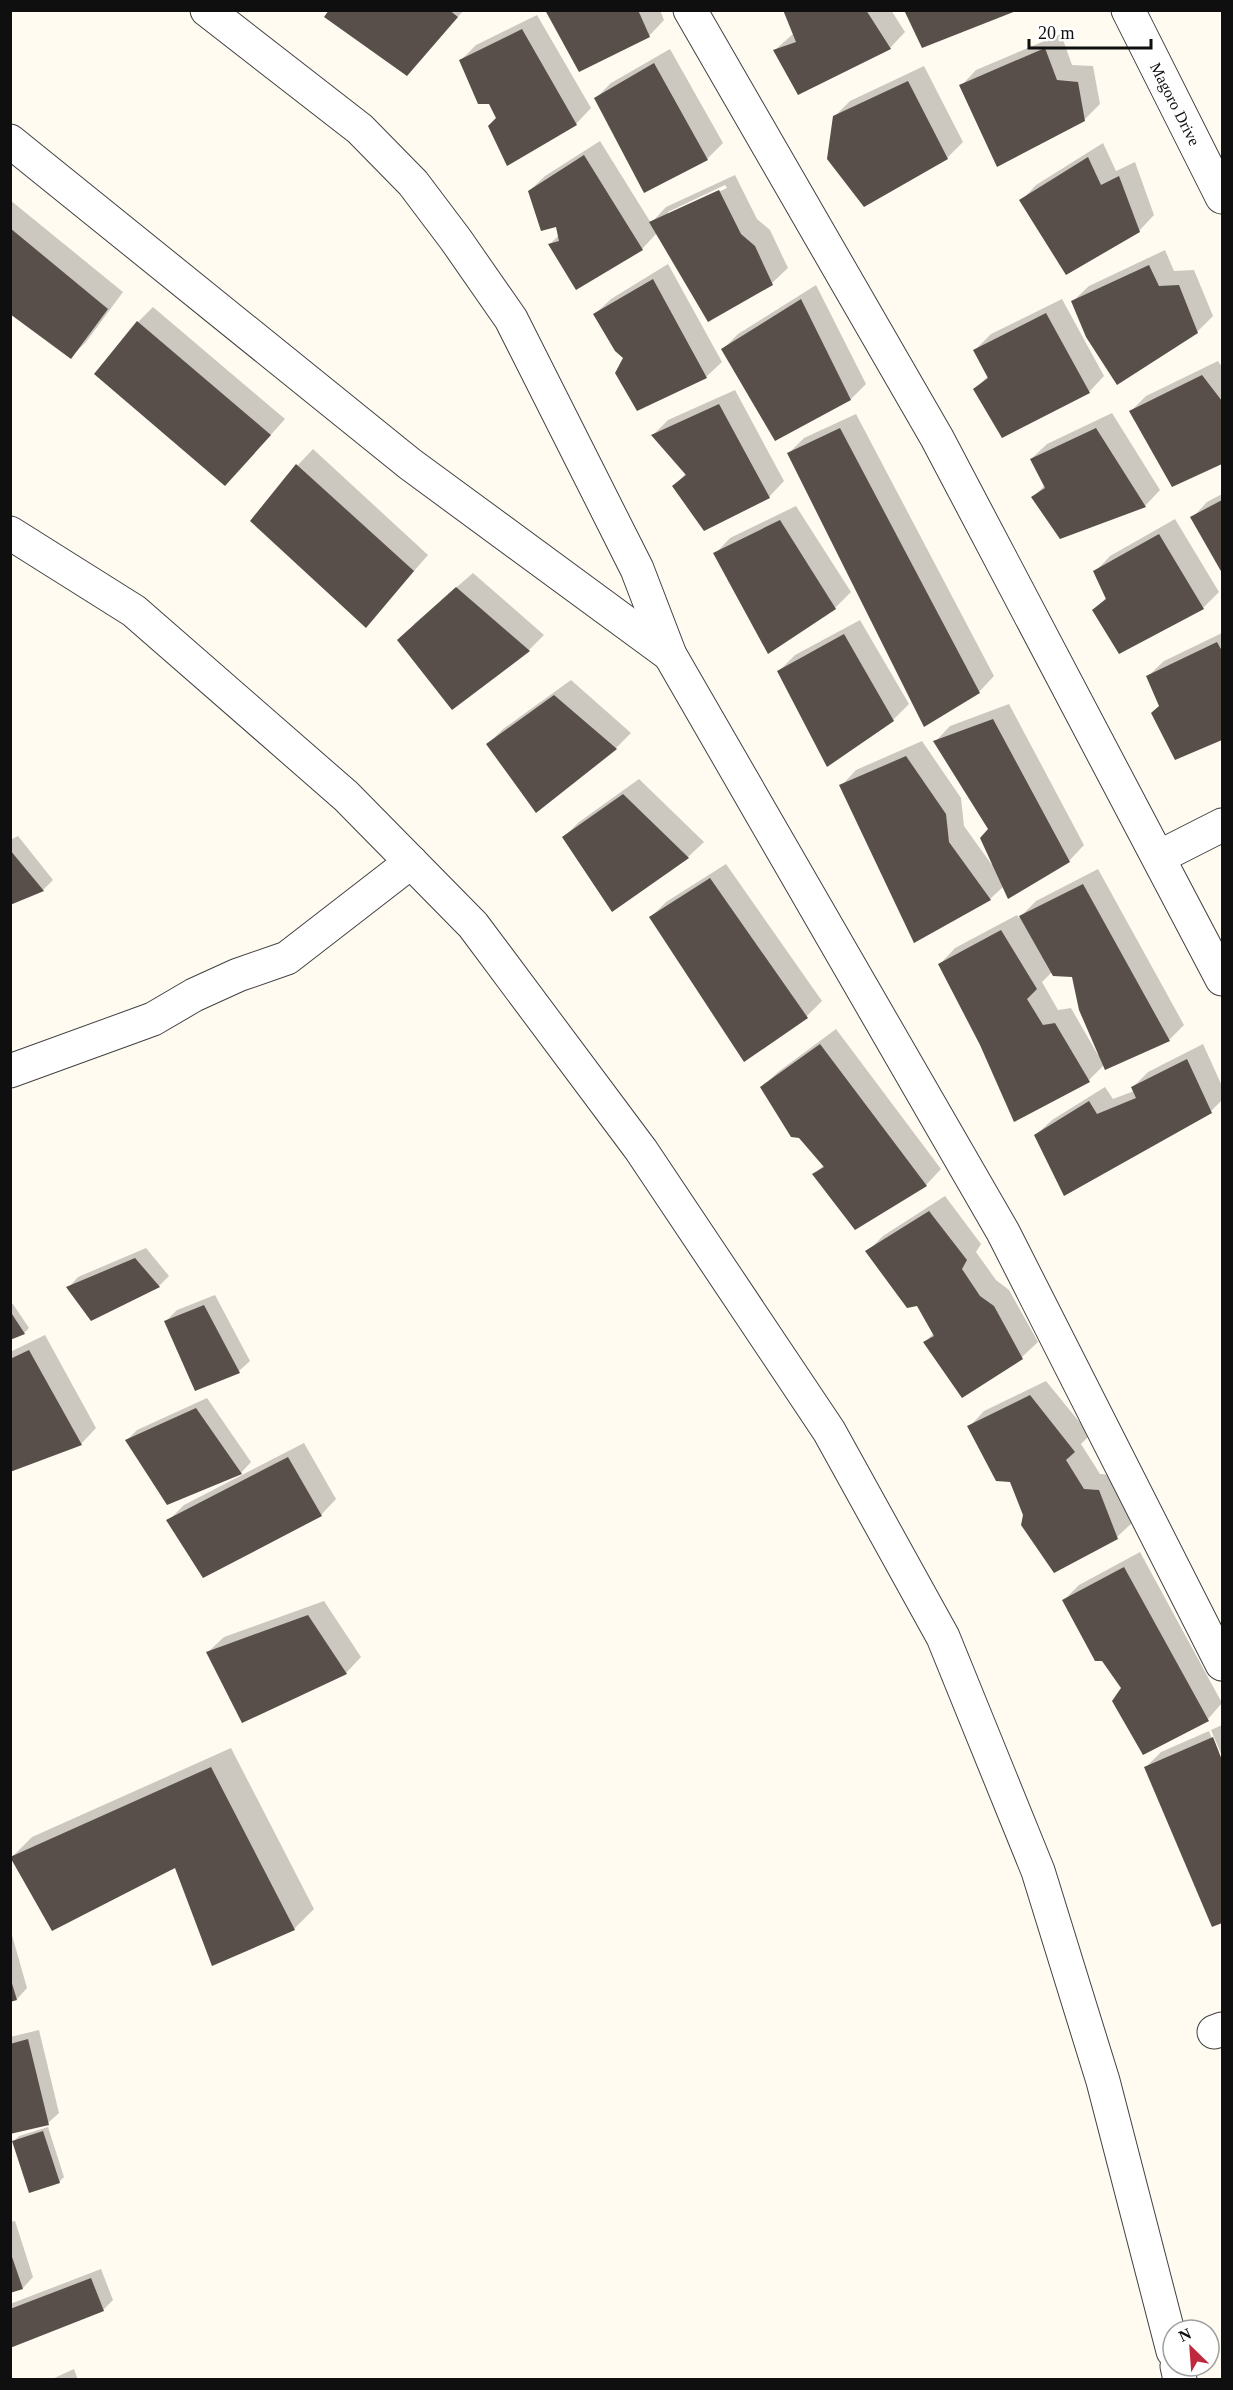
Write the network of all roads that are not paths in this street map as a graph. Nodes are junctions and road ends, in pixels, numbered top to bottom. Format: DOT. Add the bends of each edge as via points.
graph roads {
  1 [pos="207,10"];
  2 [pos="690,10"];
  3 [pos="1128,10"];
  4 [pos="10,141"];
  5 [pos="1222,197"];
  6 [pos="10,533"];
  7 [pos="670,655"];
  8 [pos="1222,825"];
  9 [pos="1159,857"];
  10 [pos="411,862"];
  11 [pos="1222,979"];
  12 [pos="10,1071"];
  13 [pos="1222,1664"];
  14 [pos="1164,2318"];
  1 -- 7 [label="street" via="360,129 413,183 456,240 511,319 637,569"];
  2 -- 9 [label="street" via="937,438"];
  3 -- 5 [label="street, Magoro Drive"];
  4 -- 7 [label="street" via="410,464"];
  6 -- 10 [label="street" via="134,611 346,796"];
  7 -- 13 [label="street" via="1003,1232"];
  8 -- 9 [label="street"];
  9 -- 11 [label="street"];
  10 -- 12 [label="street" via="287,958 194,995 153,1019"];
  10 -- 14 [label="street" via="473,925 647,1160 829,1431 943,1637 1038,1871 1103,2081"];
}
